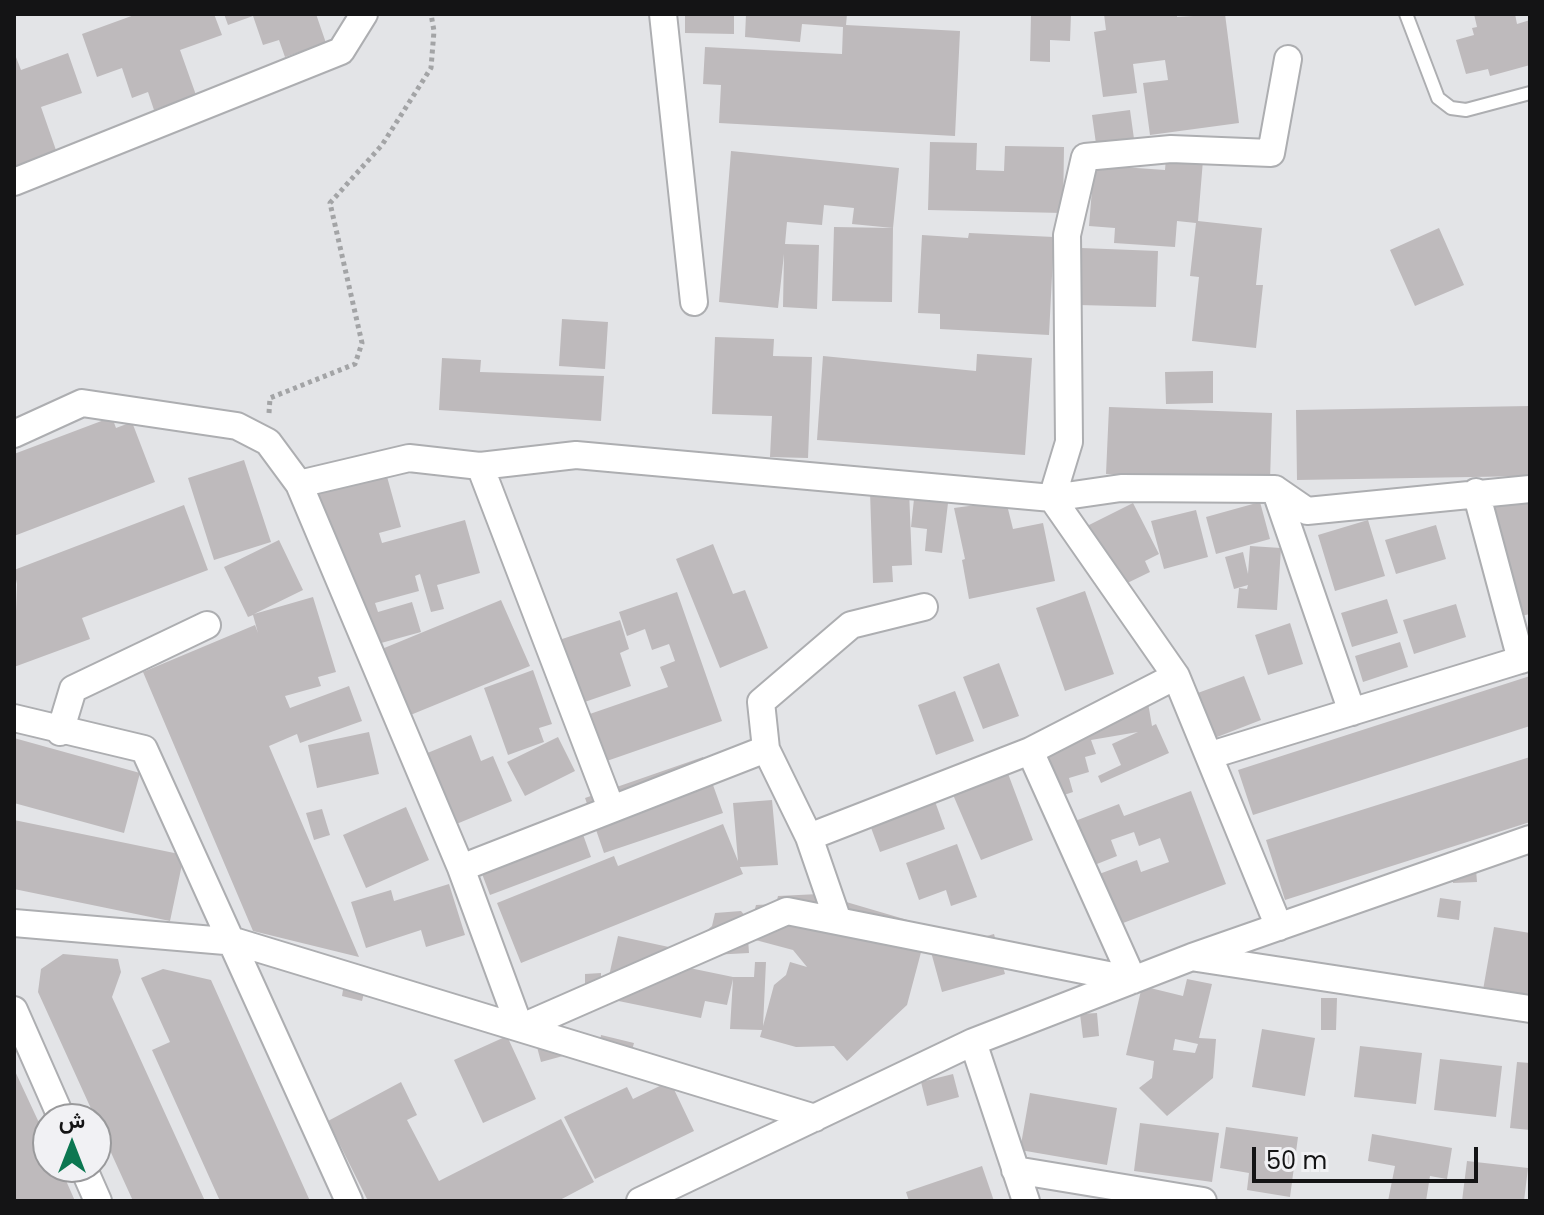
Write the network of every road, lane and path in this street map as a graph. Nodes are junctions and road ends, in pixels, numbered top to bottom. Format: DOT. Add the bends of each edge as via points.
graph roads {
  1 [pos="364,14"];
  2 [pos="431,14"];
  3 [pos="663,14"];
  4 [pos="1406,14"];
  5 [pos="1288,59"];
  6 [pos="1530,93"];
  7 [pos="14,182"];
  8 [pos="694,302"];
  9 [pos="14,434"];
  10 [pos="268,442"];
  11 [pos="480,466"];
  12 [pos="299,484"];
  13 [pos="1275,489"];
  14 [pos="1530,489"];
  15 [pos="1476,492"];
  16 [pos="1052,498"];
  17 [pos="924,607"];
  18 [pos="207,625"];
  19 [pos="1526,658"];
  20 [pos="1176,676"];
  21 [pos="1352,712"];
  22 [pos="14,718"];
  23 [pos="60,732"];
  24 [pos="766,749"];
  25 [pos="1030,751"];
  26 [pos="1211,755"];
  27 [pos="611,808"];
  28 [pos="809,837"];
  29 [pos="1530,839"];
  30 [pos="461,868"];
  31 [pos="838,921"];
  32 [pos="14,923"];
  33 [pos="1279,927"];
  34 [pos="230,941"];
  35 [pos="1192,957"];
  36 [pos="1133,980"];
  37 [pos="1530,1009"];
  38 [pos="14,1010"];
  39 [pos="520,1028"];
  40 [pos="973,1042"];
  41 [pos="55,1103"];
  42 [pos="815,1118"];
  43 [pos="1015,1170"];
  44 [pos="349,1201"];
  45 [pos="640,1201"];
  46 [pos="1026,1201"];
  47 [pos="1203,1201"];
  1 -- 7 [label="street" via="341,51"];
  2 -- 10 [label="path" via="431,68 382,145 330,203 362,343 355,364 270,398"];
  3 -- 8 [label="street"];
  4 -- 6 [label="lane" via="1438,98 1451,108 1466,110"];
  5 -- 16 [label="street" via="1271,153 1171,149 1085,157 1067,235 1069,442"];
  9 -- 10 [label="street" via="82,403 237,426"];
  10 -- 12 [label="street"];
  11 -- 12 [label="street" via="409,458"];
  11 -- 16 [label="street" via="576,455"];
  11 -- 27 [label="street"];
  12 -- 30 [label="street"];
  13 -- 15 [label="street" via="1307,511"];
  13 -- 16 [label="street" via="1121,488"];
  13 -- 21 [label="street"];
  14 -- 15 [label="street"];
  15 -- 19 [label="street"];
  16 -- 20 [label="street"];
  17 -- 24 [label="street" via="851,625 761,702"];
  18 -- 23 [label="street" via="73,689"];
  19 -- 21 [label="street"];
  20 -- 25 [label="street"];
  20 -- 26 [label="street"];
  21 -- 26 [label="street"];
  22 -- 23 [label="street"];
  23 -- 34 [label="street" via="144,749"];
  24 -- 27 [label="street"];
  24 -- 28 [label="street"];
  25 -- 28 [label="street"];
  25 -- 36 [label="street"];
  26 -- 33 [label="street"];
  27 -- 30 [label="street"];
  28 -- 31 [label="street"];
  29 -- 33 [label="street"];
  30 -- 39 [label="street"];
  31 -- 36 [label="street"];
  31 -- 39 [label="street" via="787,911"];
  32 -- 34 [label="street"];
  33 -- 35 [label="street"];
  34 -- 39 [label="street"];
  34 -- 44 [label="street"];
  35 -- 36 [label="street"];
  35 -- 37 [label="street"];
  36 -- 40 [label="street"];
  38 -- 41 [label="street"];
  39 -- 42 [label="street"];
  40 -- 42 [label="street"];
  40 -- 43 [label="street"];
  42 -- 45 [label="street"];
  43 -- 46 [label="street"];
  43 -- 47 [label="street"];
}
